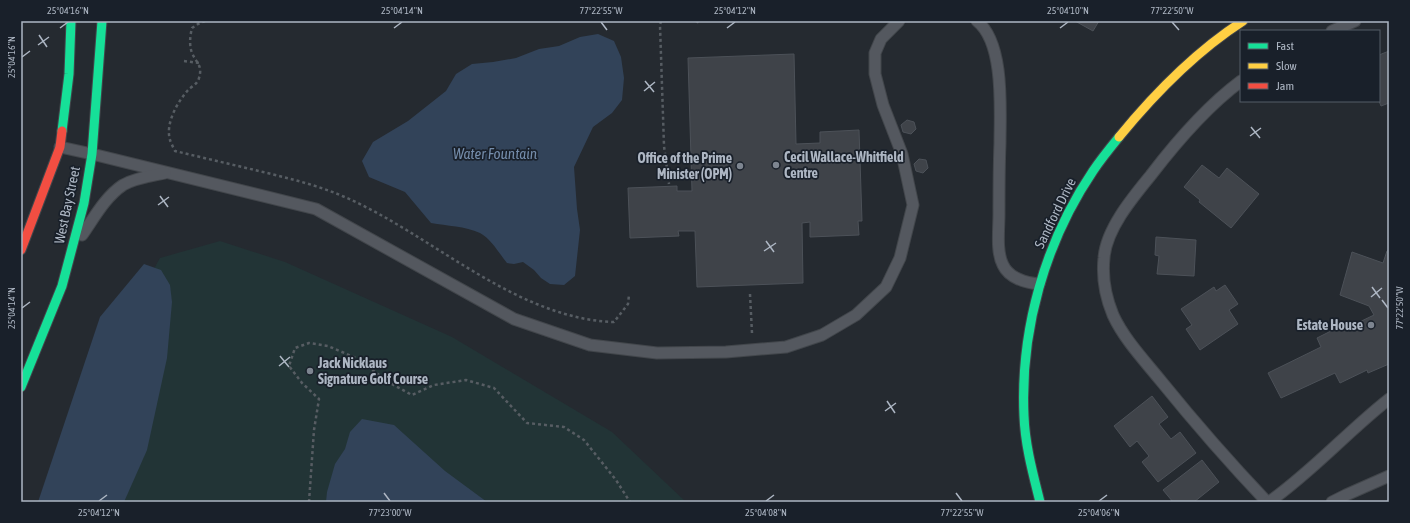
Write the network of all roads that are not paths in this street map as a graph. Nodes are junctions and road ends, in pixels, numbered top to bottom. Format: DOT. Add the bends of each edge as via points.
graph roads {
  1 [pos="71,21"];
  2 [pos="102,21"];
  3 [pos="899,21"];
  4 [pos="977,21"];
  5 [pos="1243,21"];
  6 [pos="1355,21"];
  7 [pos="1334,30"];
  8 [pos="1240,83"];
  9 [pos="60,147"];
  10 [pos="92,154"];
  11 [pos="168,173"];
  12 [pos="72,249"];
  13 [pos="21,250"];
  14 [pos="1039,284"];
  15 [pos="21,387"];
  16 [pos="1389,398"];
  17 [pos="1389,476"];
  18 [pos="1040,502"];
  19 [pos="1268,502"];
  20 [pos="1332,502"];
  1 -- 9 [label="main road, West Bay Street" via="69,74"];
  2 -- 10 [label="main road, West Bay Street"];
  3 -- 11 [label="lane" via="881,39 875,53 876,74 883,105 902,154 913,205 900,258 886,287 856,315 822,335 786,347 726,352 657,353 590,345 514,319 316,209"];
  4 -- 14 [label="lane" via="983,26 992,44 998,66 1000,256 1003,266 1012,276 1028,283"];
  5 -- 14 [label="main road, Sandford Drive" via="1211,43 1178,72 1139,112 1092,171 1057,234"];
  6 -- 7 [label="lane"];
  8 -- 19 [label="lane" via="1228,90 1190,126 1137,192 1107,241 1103,271 1108,301 1121,329 1193,421"];
  9 -- 10 [label="lane"];
  9 -- 13 [label="main road, West Bay Street"];
  10 -- 11 [label="lane"];
  10 -- 12 [label="main road, West Bay Street" via="84,203"];
  11 -- 12 [label="lane" via="140,178 124,185 110,196"];
  12 -- 15 [label="main road, West Bay Street" via="62,286"];
  14 -- 18 [label="main road, Sandford Drive" via="1026,338 1023,410 1028,454"];
  16 -- 19 [label="lane" via="1311,469"];
  17 -- 20 [label="lane"];
}
